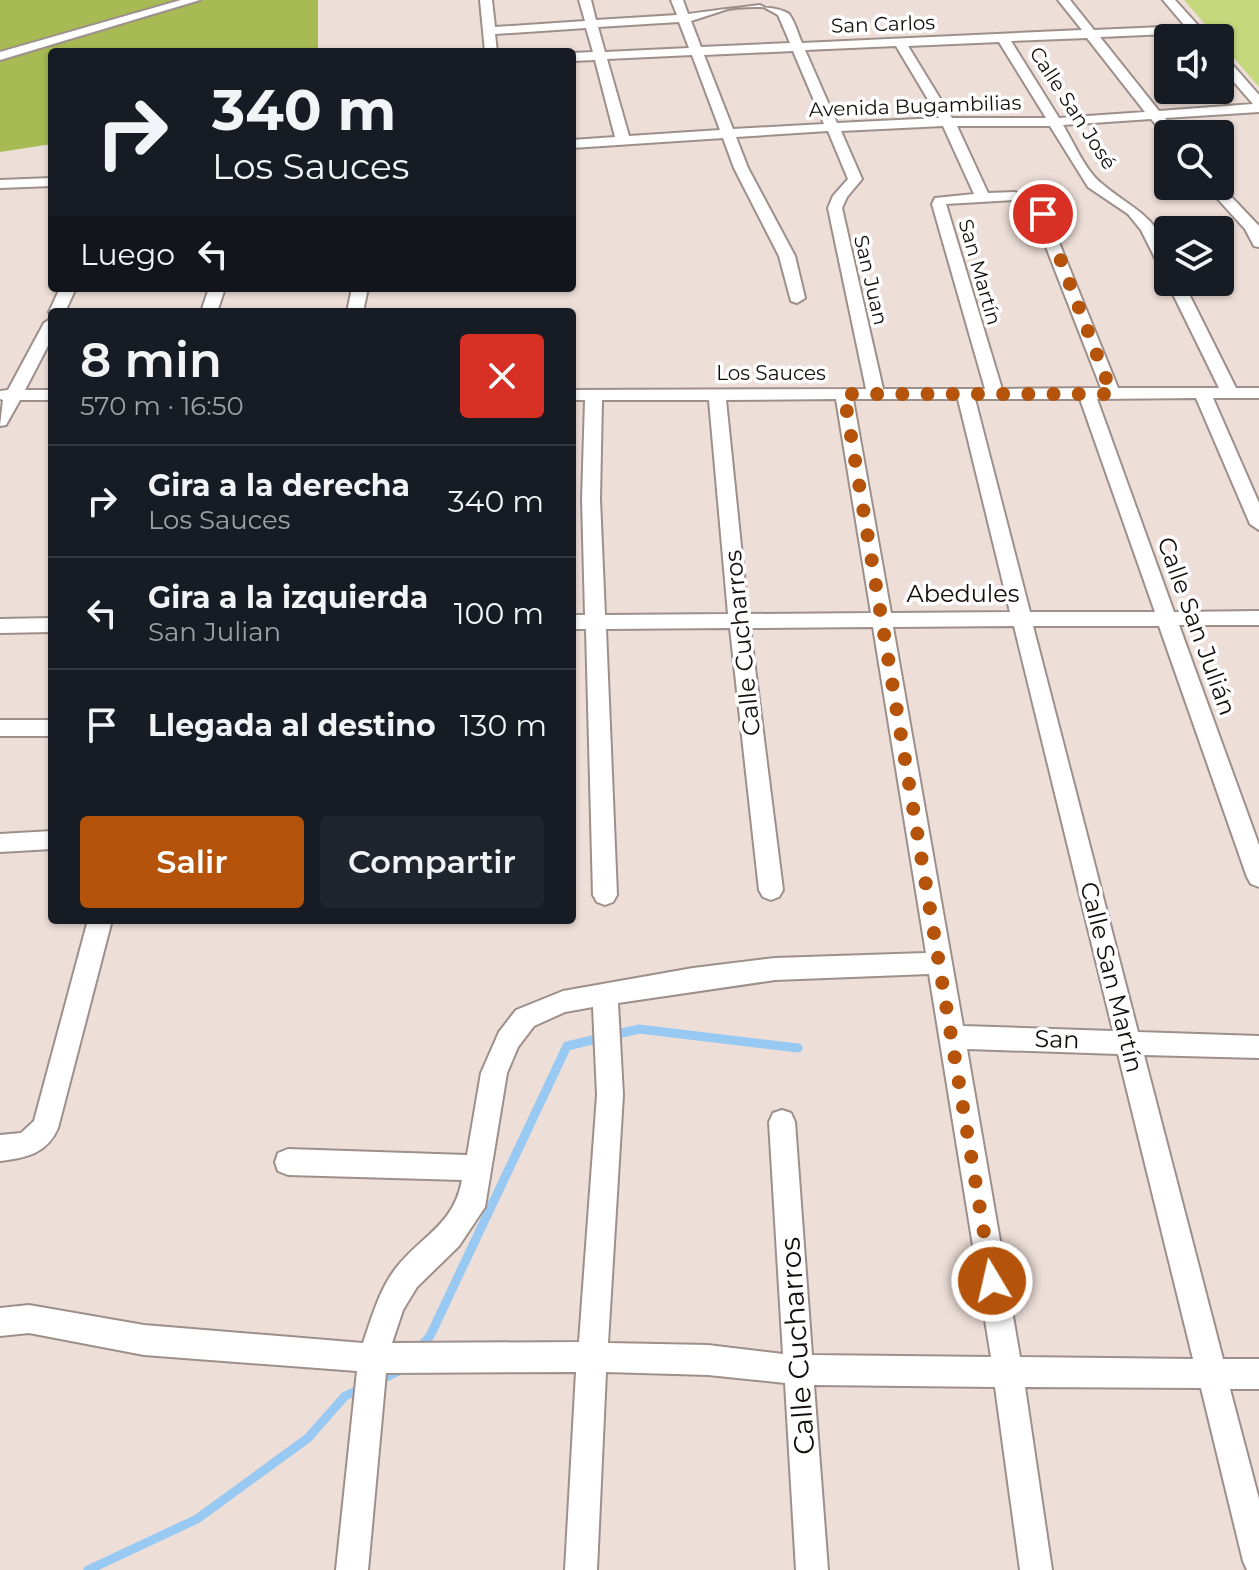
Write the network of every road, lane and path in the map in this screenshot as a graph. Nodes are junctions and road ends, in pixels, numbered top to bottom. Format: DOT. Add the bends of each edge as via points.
graph roads {
  1 [pos="194,0"];
  2 [pos="486,0"];
  3 [pos="585,0"];
  4 [pos="677,0"];
  5 [pos="1064,0"];
  6 [pos="1169,0"];
  7 [pos="759,1"];
  8 [pos="686,18"];
  9 [pos="591,23"];
  10 [pos="1189,24"];
  11 [pos="489,31"];
  12 [pos="1154,34"];
  13 [pos="1093,35"];
  14 [pos="1004,40"];
  15 [pos="900,43"];
  16 [pos="799,47"];
  17 [pos="491,48"];
  18 [pos="698,51"];
  19 [pos="599,55"];
  20 [pos="0,56"];
  21 [pos="576,57"];
  22 [pos="1234,75"];
  23 [pos="1259,105"];
  24 [pos="1155,115"];
  25 [pos="1159,120"];
  26 [pos="948,122"];
  27 [pos="1053,122"];
  28 [pos="834,127"];
  29 [pos="729,135"];
  30 [pos="623,141"];
  31 [pos="576,144"];
  32 [pos="48,182"];
  33 [pos="0,184"];
  34 [pos="982,196"];
  35 [pos="1226,200"];
  36 [pos="1154,240"];
  37 [pos="1259,243"];
  38 [pos="1182,296"];
  39 [pos="797,298"];
  40 [pos="48,329"];
  41 [pos="1202,393"];
  42 [pos="1230,393"];
  43 [pos="1259,393"];
  44 [pos="594,394"];
  45 [pos="844,394"];
  46 [pos="965,394"];
  47 [pos="995,394"];
  48 [pos="1087,394"];
  49 [pos="1112,394"];
  50 [pos="7,395"];
  51 [pos="48,395"];
  52 [pos="576,395"];
  53 [pos="717,395"];
  54 [pos="876,395"];
  55 [pos="0,421"];
  56 [pos="1259,524"];
  57 [pos="1166,618"];
  58 [pos="1259,618"];
  59 [pos="1022,619"];
  60 [pos="882,620"];
  61 [pos="739,621"];
  62 [pos="576,622"];
  63 [pos="596,622"];
  64 [pos="48,625"];
  65 [pos="0,626"];
  66 [pos="0,728"];
  67 [pos="48,728"];
  68 [pos="48,840"];
  69 [pos="0,843"];
  70 [pos="1259,877"];
  71 [pos="771,890"];
  72 [pos="605,895"];
  73 [pos="99,924"];
  74 [pos="939,963"];
  75 [pos="605,994"];
  76 [pos="951,1037"];
  77 [pos="1128,1041"];
  78 [pos="1259,1047"];
  79 [pos="782,1122"];
  80 [pos="0,1148"];
  81 [pos="288,1162"];
  82 [pos="478,1168"];
  83 [pos="0,1322"];
  84 [pos="591,1357"];
  85 [pos="373,1358"];
  86 [pos="798,1370"];
  87 [pos="1008,1372"];
  88 [pos="1212,1374"];
  89 [pos="1259,1374"];
  90 [pos="1259,1561"];
  91 [pos="352,1570"];
  92 [pos="581,1570"];
  93 [pos="812,1570"];
  94 [pos="1036,1570"];
  1 -- 20 [label="street"];
  2 -- 11 [label="street"];
  3 -- 9 [label="street"];
  4 -- 8 [label="street"];
  5 -- 13 [label="street"];
  6 -- 10 [label="street"];
  7 -- 8 [label="street"];
  7 -- 16 [label="street" via="783,13"];
  8 -- 9 [label="street"];
  8 -- 18 [label="street"];
  9 -- 11 [label="street"];
  9 -- 19 [label="street"];
  11 -- 17 [label="street"];
  12 -- 13 [label="street, San Carlos"];
  13 -- 14 [label="street, San Carlos"];
  13 -- 24 [label="street"];
  14 -- 15 [label="street, San Carlos"];
  14 -- 27 [label="street, Calle San José"];
  15 -- 16 [label="street, San Carlos"];
  15 -- 26 [label="street"];
  16 -- 18 [label="street, San Carlos"];
  16 -- 28 [label="street"];
  18 -- 19 [label="street, San Carlos"];
  18 -- 29 [label="street"];
  19 -- 21 [label="street, San Carlos"];
  19 -- 30 [label="street"];
  22 -- 23 [label="street"];
  23 -- 24 [label="street, Avenida Bugambilias"];
  24 -- 25 [label="street"];
  24 -- 27 [label="street, Avenida Bugambilias"];
  26 -- 27 [label="street, Avenida Bugambilias"];
  26 -- 28 [label="street, Avenida Bugambilias"];
  26 -- 34 [label="street"];
  27 -- 36 [label="street, Calle San José" via="1093,184 1133,211"];
  28 -- 29 [label="street, Avenida Bugambilias"];
  28 -- 54 [label="street, San Juan" via="855,179 835,208"];
  29 -- 30 [label="street, Avenida Bugambilias"];
  29 -- 39 [label="street" via="787,256"];
  30 -- 31 [label="street, Avenida Bugambilias"];
  32 -- 33 [label="street"];
  34 -- 47 [label="street, San Martín" via="939,204"];
  34 -- 49 [label="street" via="1015,196 1036,203"];
  35 -- 37 [label="street" via="1252,227"];
  38 -- 42 [label="street"];
  40 -- 50 [label="street"];
  41 -- 42 [label="street, Los Sauces"];
  41 -- 49 [label="street, Los Sauces"];
  41 -- 56 [label="street"];
  42 -- 43 [label="street, Los Sauces"];
  44 -- 52 [label="street, Los Sauces"];
  44 -- 53 [label="street, Los Sauces"];
  44 -- 63 [label="street"];
  45 -- 53 [label="street, Los Sauces"];
  45 -- 54 [label="street, Los Sauces"];
  45 -- 60 [label="street"];
  46 -- 47 [label="street, Los Sauces"];
  46 -- 54 [label="street, Los Sauces"];
  46 -- 59 [label="street, Calle San Martín"];
  47 -- 48 [label="street, Los Sauces"];
  48 -- 49 [label="street, Los Sauces"];
  48 -- 57 [label="street, Calle San Julián"];
  50 -- 51 [label="street"];
  50 -- 55 [label="street"];
  53 -- 61 [label="street, Calle Cucharros"];
  57 -- 58 [label="street, Abedules"];
  57 -- 59 [label="street, Abedules"];
  57 -- 70 [label="street, Calle San Julián"];
  59 -- 60 [label="street, Abedules"];
  59 -- 77 [label="street, Calle San Martín"];
  60 -- 61 [label="street, Abedules"];
  60 -- 74 [label="street"];
  61 -- 63 [label="street, Abedules"];
  61 -- 71 [label="street, Calle Cucharros"];
  62 -- 63 [label="street, Abedules"];
  63 -- 72 [label="street"];
  64 -- 65 [label="street"];
  66 -- 67 [label="street"];
  68 -- 69 [label="street"];
  73 -- 80 [label="street" via="45,1128 27,1145"];
  74 -- 75 [label="street" via="775,969"];
  74 -- 76 [label="street"];
  75 -- 82 [label="street" via="563,1002 525,1018 508,1040 494,1073"];
  75 -- 84 [label="street" via="610,1095"];
  76 -- 77 [label="street, San"];
  76 -- 87 [label="street"];
  77 -- 78 [label="street, San"];
  77 -- 88 [label="street, Calle San Martín"];
  79 -- 86 [label="street, Calle Cucharros"];
  81 -- 82 [label="street"];
  82 -- 85 [label="street" via="471,1207 407,1277 391,1303"];
  83 -- 85 [label="street" via="29,1319 144,1340"];
  84 -- 85 [label="street"];
  84 -- 86 [label="street" via="708,1360"];
  84 -- 92 [label="street"];
  85 -- 91 [label="street"];
  86 -- 87 [label="street"];
  86 -- 93 [label="street, Calle Cucharros"];
  87 -- 88 [label="street"];
  87 -- 94 [label="street"];
  88 -- 89 [label="street"];
  88 -- 90 [label="street, Calle San Martín"];
}
